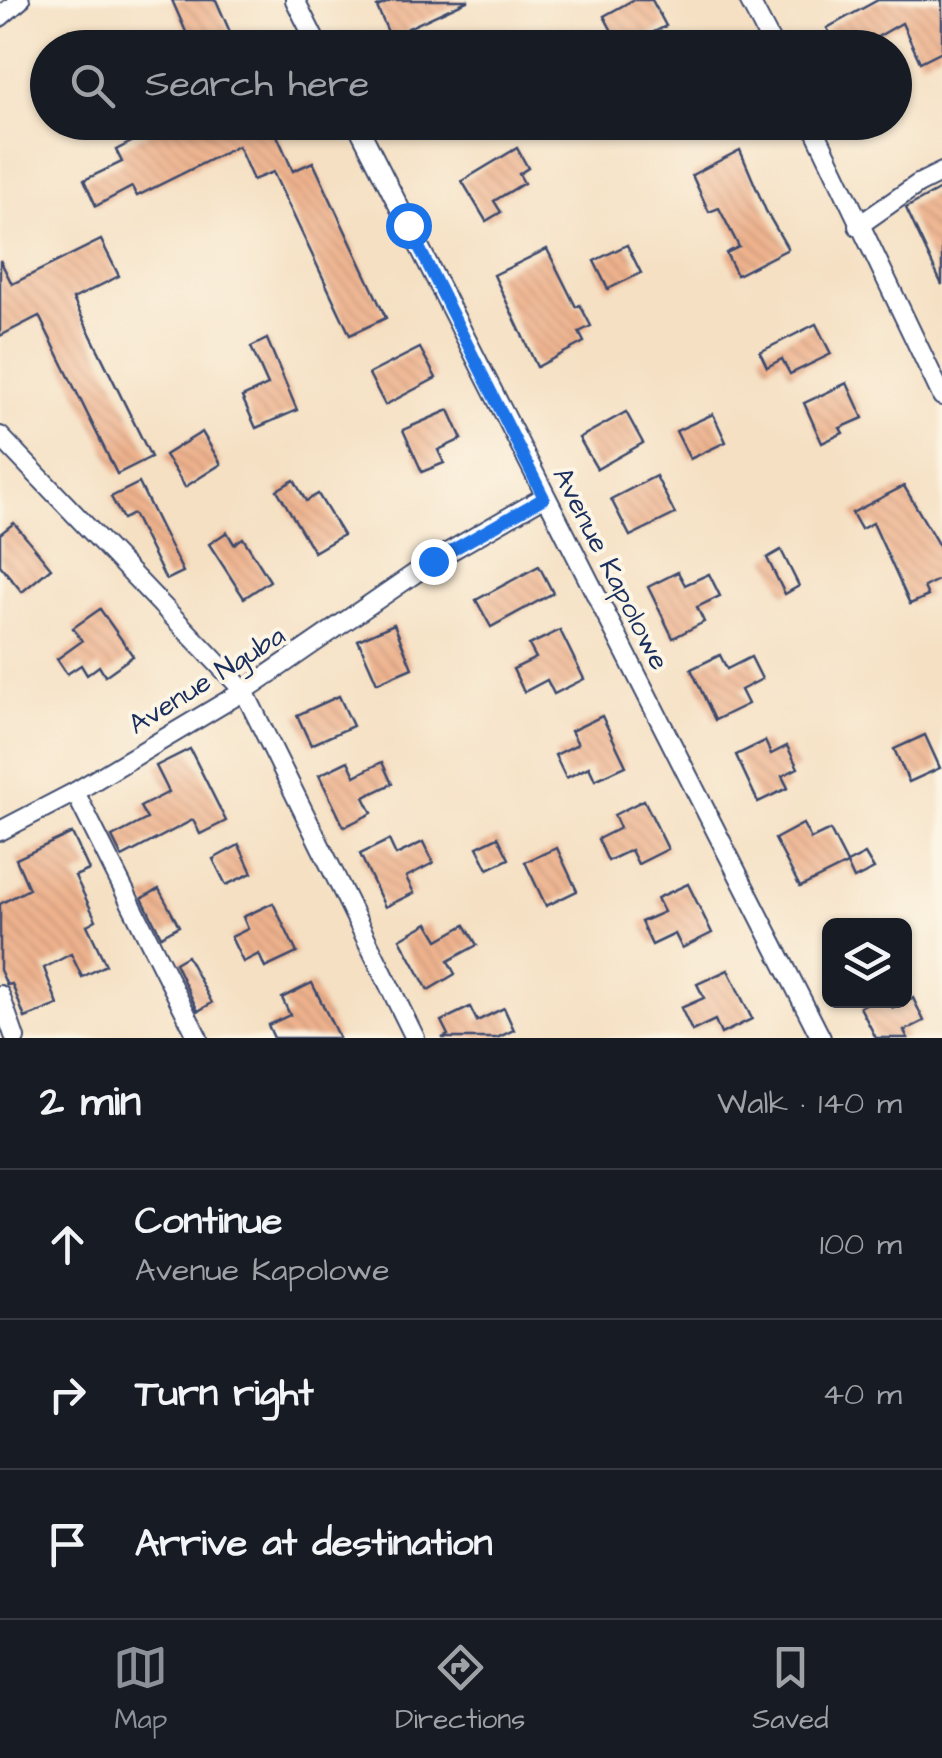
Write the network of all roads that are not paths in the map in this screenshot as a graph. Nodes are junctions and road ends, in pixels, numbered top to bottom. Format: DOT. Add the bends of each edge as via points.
graph roads {
  1 [pos="20,0"];
  2 [pos="295,0"];
  3 [pos="749,0"];
  4 [pos="0,17"];
  5 [pos="310,30"];
  6 [pos="765,30"];
  7 [pos="365,140"];
  8 [pos="819,140"];
  9 [pos="942,172"];
  10 [pos="858,226"];
  11 [pos="942,396"];
  12 [pos="0,436"];
  13 [pos="544,498"];
  14 [pos="244,692"];
  15 [pos="75,792"];
  16 [pos="0,831"];
  17 [pos="0,996"];
  18 [pos="15,1038"];
  19 [pos="198,1038"];
  20 [pos="415,1038"];
  21 [pos="820,1038"];
  1 -- 4 [label="street"];
  2 -- 5 [label="street"];
  3 -- 6 [label="street"];
  7 -- 13 [label="street, Avenue Kapolowe"];
  8 -- 10 [label="street"];
  9 -- 10 [label="street"];
  10 -- 11 [label="street"];
  12 -- 14 [label="street"];
  13 -- 14 [label="street, Avenue Nguba" via="433,561"];
  13 -- 21 [label="street, Avenue Kapolowe"];
  14 -- 15 [label="street, Avenue Nguba"];
  14 -- 20 [label="street"];
  15 -- 16 [label="street, Avenue Nguba"];
  15 -- 19 [label="street"];
  17 -- 18 [label="street"];
}
